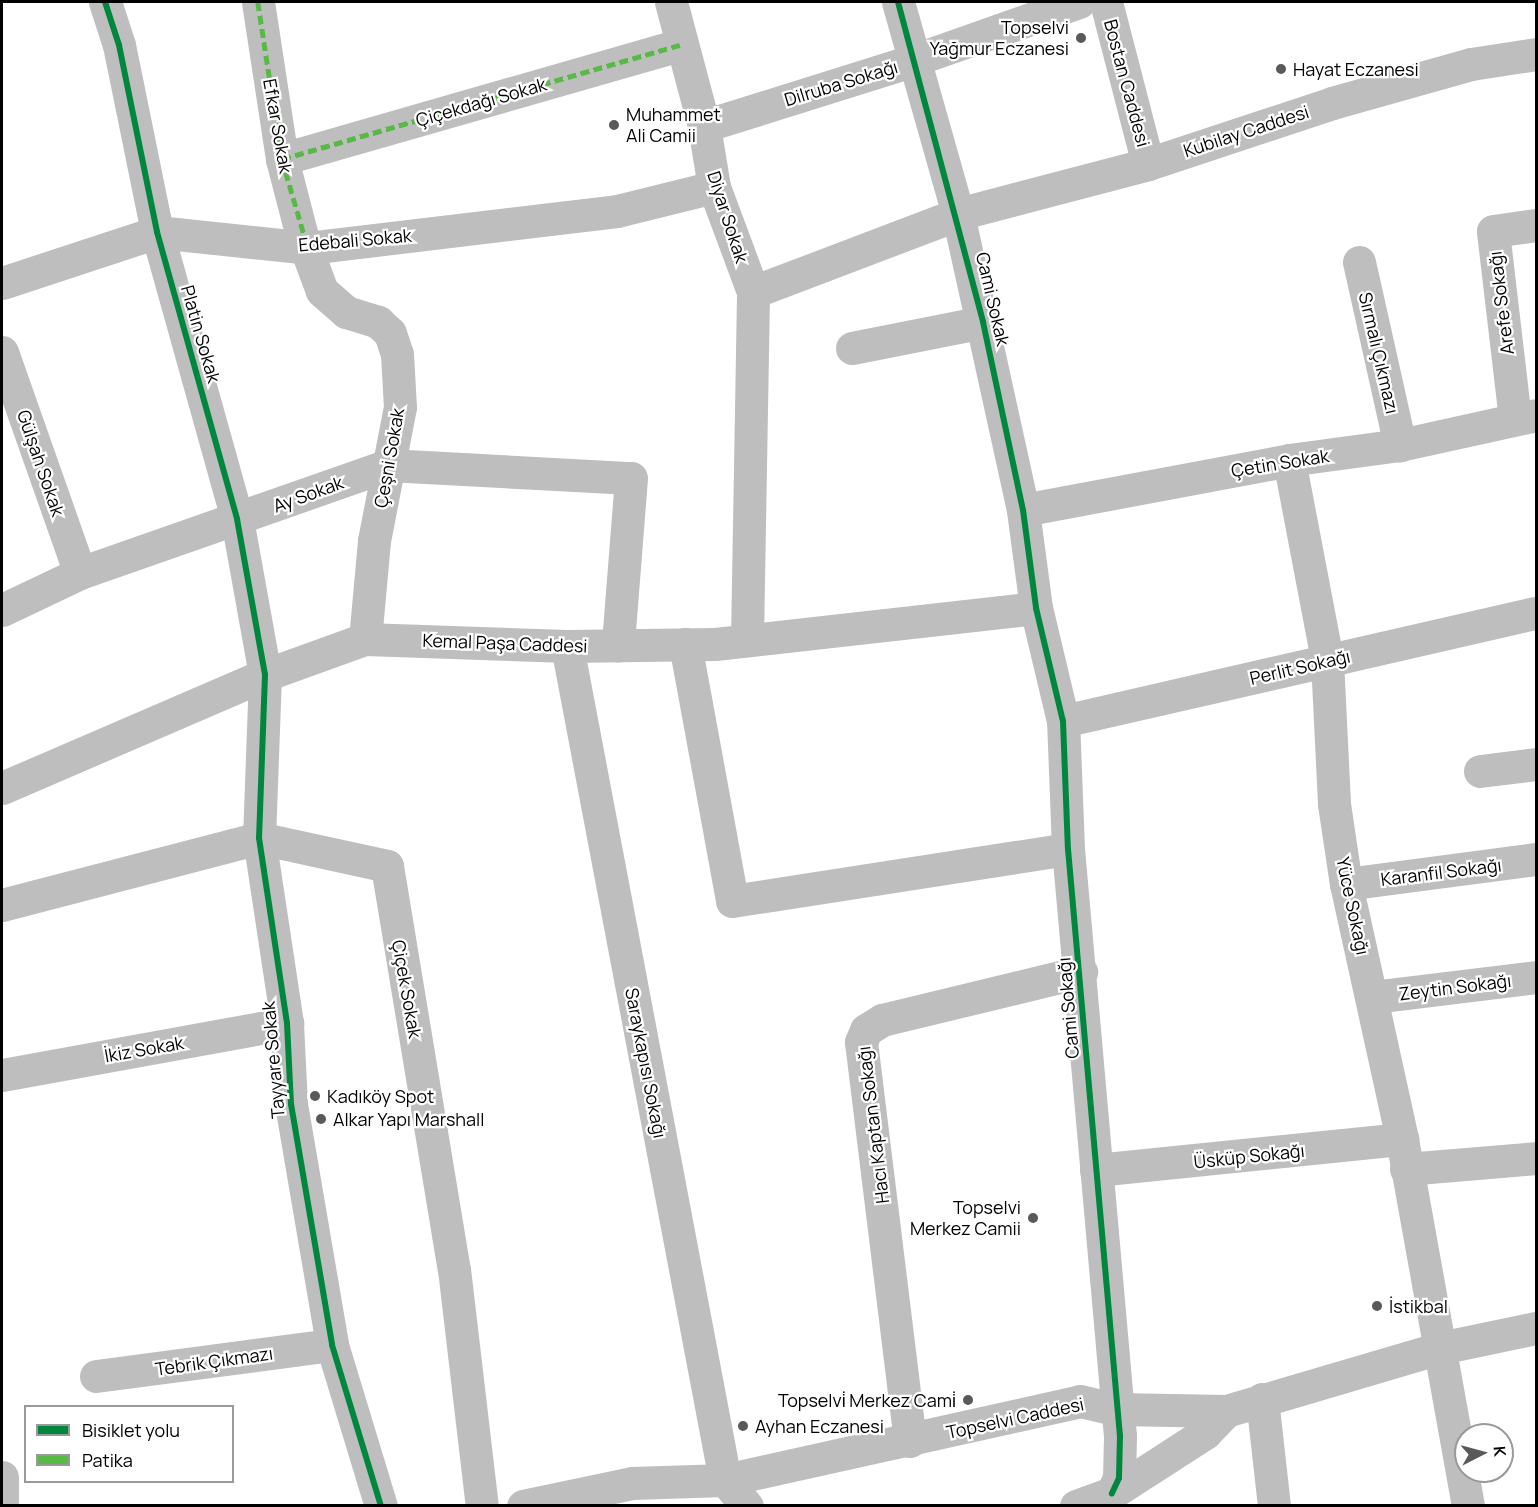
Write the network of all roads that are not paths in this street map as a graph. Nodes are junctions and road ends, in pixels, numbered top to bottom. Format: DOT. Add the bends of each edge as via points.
graph roads {
  1 [pos="105,2"];
  2 [pos="258,2"];
  3 [pos="671,2"];
  4 [pos="898,2"];
  5 [pos="1079,2"];
  6 [pos="1106,2"];
  7 [pos="680,45"];
  8 [pos="1536,54"];
  9 [pos="914,60"];
  10 [pos="704,126"];
  11 [pos="282,159"];
  12 [pos="1148,164"];
  13 [pos="714,187"];
  14 [pos="958,214"];
  15 [pos="1536,225"];
  16 [pos="157,232"];
  17 [pos="308,248"];
  18 [pos="1359,262"];
  19 [pos="2,283"];
  20 [pos="753,292"];
  21 [pos="983,321"];
  22 [pos="852,348"];
  23 [pos="2,352"];
  24 [pos="1526,417"];
  25 [pos="1400,445"];
  26 [pos="1289,460"];
  27 [pos="388,465"];
  28 [pos="1023,510"];
  29 [pos="237,519"];
  30 [pos="80,573"];
  31 [pos="1036,608"];
  32 [pos="2,610"];
  33 [pos="1536,613"];
  34 [pos="365,639"];
  35 [pos="747,639"];
  36 [pos="685,644"];
  37 [pos="618,645"];
  38 [pos="567,646"];
  39 [pos="1327,660"];
  40 [pos="265,675"];
  41 [pos="1063,721"];
  42 [pos="1536,764"];
  43 [pos="1480,771"];
  44 [pos="2,788"];
  45 [pos="259,838"];
  46 [pos="1068,849"];
  47 [pos="1536,859"];
  48 [pos="1346,884"];
  49 [pos="2,905"];
  50 [pos="1081,972"];
  51 [pos="1536,977"];
  52 [pos="1373,997"];
  53 [pos="287,1023"];
  54 [pos="2,1076"];
  55 [pos="1404,1154"];
  56 [pos="1536,1158"];
  57 [pos="1096,1170"];
  58 [pos="1536,1328"];
  59 [pos="332,1345"];
  60 [pos="1440,1348"];
  61 [pos="96,1376"];
  62 [pos="1262,1399"];
  63 [pos="1116,1409"];
  64 [pos="1226,1411"];
  65 [pos="910,1441"];
  66 [pos="2,1478"];
  67 [pos="725,1480"];
  68 [pos="1112,1493"];
  69 [pos="2,1502"];
  70 [pos="381,1506"];
  71 [pos="482,1506"];
  72 [pos="523,1506"];
  73 [pos="747,1506"];
  74 [pos="1076,1506"];
  75 [pos="1274,1506"];
  76 [pos="1468,1506"];
  1 -- 16 [label="street, Platin Sokak" via="119,45"];
  2 -- 11 [label="street, Efkar Sokak"];
  3 -- 7 [label="street, Diyar Sokak"];
  4 -- 9 [label="street, Cami Sokak"];
  5 -- 9 [label="street, Dilruba Sokağı"];
  6 -- 12 [label="street, Bostan Caddesi"];
  7 -- 10 [label="street, Diyar Sokak"];
  7 -- 11 [label="street, Çiçekdağı Sokak"];
  8 -- 12 [label="street, Kubilay Caddesi" via="1471,64 1332,103"];
  9 -- 10 [label="street, Dilruba Sokağı"];
  9 -- 14 [label="street, Cami Sokak"];
  10 -- 13 [label="street, Diyar Sokak"];
  11 -- 17 [label="street, Efkar Sokak"];
  12 -- 14 [label="street, Kubilay Caddesi"];
  13 -- 17 [label="street, Edebali Sokak" via="617,211"];
  13 -- 20 [label="street, Diyar Sokak"];
  14 -- 20 [label="street, Kubilay Caddesi"];
  14 -- 21 [label="street, Cami Sokak"];
  15 -- 24 [label="street, Arefe Sokağı" via="1493,231"];
  16 -- 17 [label="street, Edebali Sokak"];
  16 -- 19 [label="street, Edebali Sokak"];
  16 -- 29 [label="street, Platin Sokak"];
  17 -- 27 [label="street, Çeşni Sokak" via="322,291 346,312 378,322 390,333 397,354 400,407"];
  18 -- 25 [label="street, Sırmalı Çıkmazı"];
  20 -- 35 [label="street"];
  21 -- 22 [label="street"];
  21 -- 28 [label="street, Cami Sokak"];
  23 -- 30 [label="street, Gülşah Sokak"];
  24 -- 25 [label="street, Çetin Sokak"];
  25 -- 26 [label="street, Çetin Sokak"];
  26 -- 28 [label="street, Çetin Sokak"];
  26 -- 39 [label="street, Yüce Sokağı"];
  27 -- 29 [label="street, Ay Sokak"];
  27 -- 34 [label="street, Çeşni Sokak" via="374,541"];
  27 -- 37 [label="street, Ay Sokak" via="631,478"];
  28 -- 31 [label="street, Cami Sokak"];
  29 -- 30 [label="street, Ay Sokak"];
  29 -- 40 [label="street, Platin Sokak"];
  30 -- 32 [label="street, Ay Sokak"];
  31 -- 35 [label="street, Kemal Paşa Caddesi"];
  31 -- 41 [label="street, Cami Sokağı"];
  33 -- 39 [label="street, Perlit Sokağı"];
  34 -- 38 [label="street, Kemal Paşa Caddesi"];
  34 -- 40 [label="street, Kemal Paşa Caddesi"];
  35 -- 36 [label="street, Kemal Paşa Caddesi"];
  36 -- 37 [label="street, Kemal Paşa Caddesi"];
  36 -- 46 [label="street" via="732,901"];
  37 -- 38 [label="street, Kemal Paşa Caddesi"];
  38 -- 67 [label="street, Saraykapısı Sokağı"];
  39 -- 41 [label="street, Perlit Sokağı"];
  39 -- 48 [label="street, Yüce Sokağı" via="1334,804"];
  40 -- 44 [label="street, Kemal Paşa Caddesi"];
  40 -- 45 [label="street, Tayyare Sokak"];
  41 -- 46 [label="street, Cami Sokağı"];
  42 -- 43 [label="street"];
  45 -- 49 [label="street, Çiçek Sokak"];
  45 -- 53 [label="street, Tayyare Sokak"];
  45 -- 71 [label="street, Çiçek Sokak" via="387,866 454,1269"];
  46 -- 50 [label="street, Cami Sokağı"];
  47 -- 48 [label="street, Karanfil Sokağı"];
  48 -- 52 [label="street, Yüce Sokağı"];
  50 -- 57 [label="street, Cami Sokağı"];
  50 -- 65 [label="street, Hacı Kaptan Sokağı" via="882,1020 866,1030 861,1042"];
  51 -- 52 [label="street, Zeytin Sokağı"];
  52 -- 55 [label="street, Yüce Sokağı"];
  53 -- 54 [label="street, İkiz Sokak"];
  53 -- 59 [label="street, Tayyare Sokak" via="291,1104"];
  55 -- 56 [label="street, Üsküp Sokağı"];
  55 -- 57 [label="street, Üsküp Sokağı"];
  55 -- 60 [label="street, Yüce Sokağı"];
  57 -- 63 [label="street, Cami Sokağı"];
  58 -- 60 [label="street, Topselvi Caddesi"];
  59 -- 61 [label="street, Tebrik Çıkmazı"];
  59 -- 70 [label="street, Tayyare Sokak"];
  60 -- 62 [label="street, Topselvi Caddesi"];
  60 -- 76 [label="street, Yüce Sokağı"];
  62 -- 64 [label="street, Topselvi Caddesi"];
  62 -- 75 [label="street"];
  63 -- 64 [label="street, Topselvi Caddesi"];
  63 -- 65 [label="street, Topselvi Caddesi" via="1080,1401"];
  63 -- 68 [label="street, Cami Sokağı" via="1120,1462"];
  64 -- 68 [label="street" via="1205,1433"];
  65 -- 67 [label="street, Topselvi Caddesi"];
  66 -- 69 [label="street"];
  67 -- 72 [label="street, Topselvi Caddesi" via="632,1483"];
  67 -- 73 [label="street"];
  68 -- 74 [label="street"];
}
